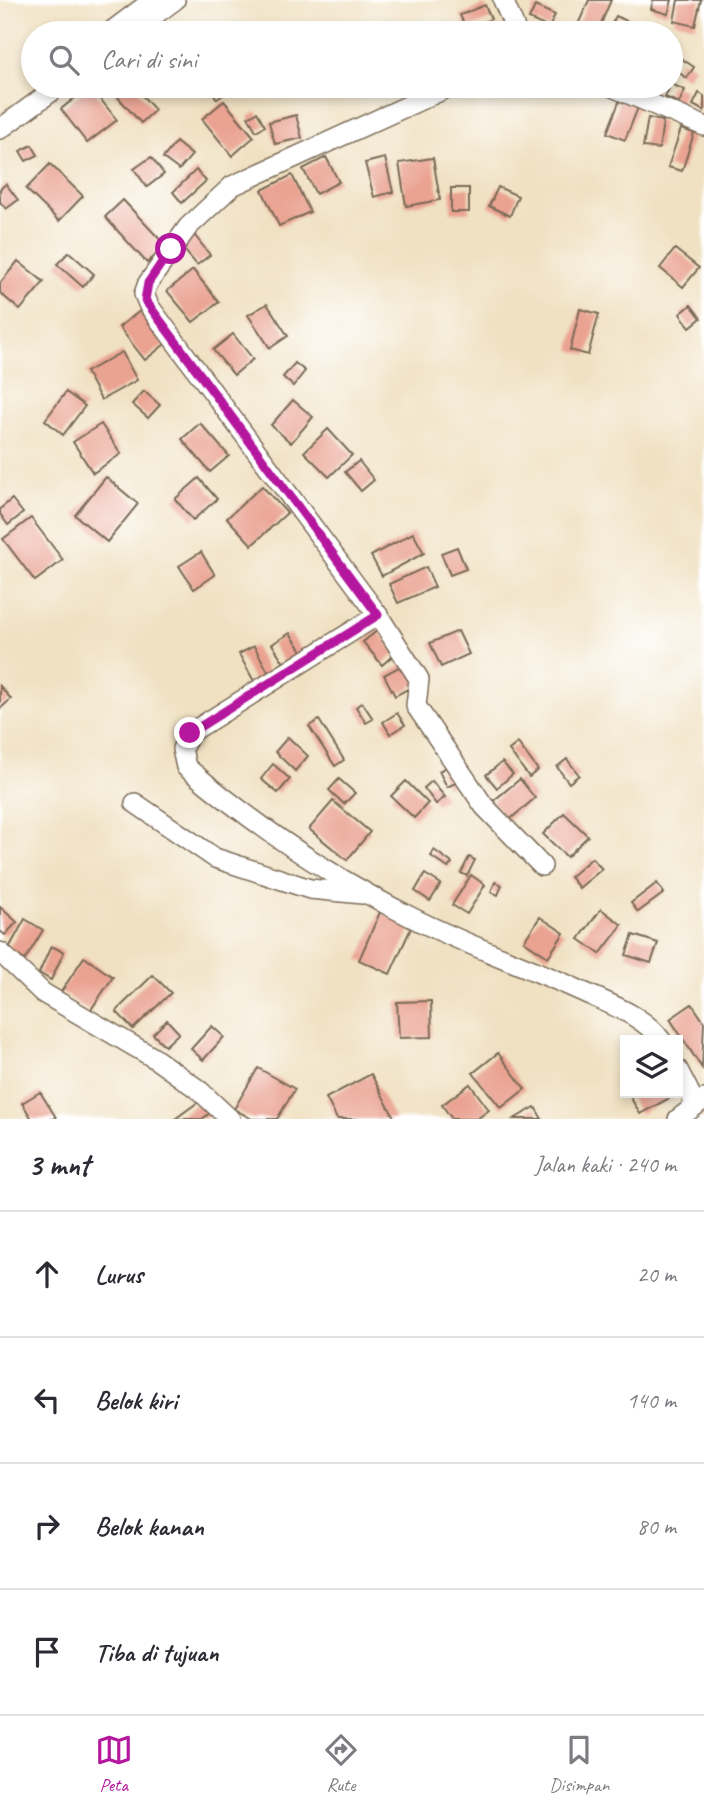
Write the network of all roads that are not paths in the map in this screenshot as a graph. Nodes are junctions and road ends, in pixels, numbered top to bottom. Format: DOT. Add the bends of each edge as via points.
graph roads {
  1 [pos="153,0"];
  2 [pos="175,0"];
  3 [pos="503,0"];
  4 [pos="125,21"];
  5 [pos="146,21"];
  6 [pos="512,21"];
  7 [pos="21,98"];
  8 [pos="43,98"];
  9 [pos="425,98"];
  10 [pos="638,98"];
  11 [pos="0,113"];
  12 [pos="704,126"];
  13 [pos="0,129"];
  14 [pos="378,615"];
  15 [pos="135,803"];
  16 [pos="542,866"];
  17 [pos="367,894"];
  18 [pos="0,952"];
  19 [pos="656,1035"];
  20 [pos="683,1077"];
  21 [pos="700,1102"];
  22 [pos="230,1119"];
  23 [pos="678,1119"];
  1 -- 4 [label="street"];
  2 -- 5 [label="street"];
  3 -- 6 [label="street"];
  7 -- 11 [label="street"];
  8 -- 13 [label="street"];
  9 -- 14 [label="street" via="232,186 201,212 144,290 149,306"];
  10 -- 12 [label="street"];
  14 -- 16 [label="street" via="419,678 414,701 420,712 484,806"];
  14 -- 17 [label="street" via="190,733 182,748 186,767 200,779 289,845"];
  15 -- 17 [label="street" via="215,858 310,889"];
  17 -- 19 [label="street" via="434,929 617,1007"];
  18 -- 22 [label="street" via="43,993 154,1058"];
  20 -- 21 [label="street"];
  21 -- 23 [label="street"];
}
